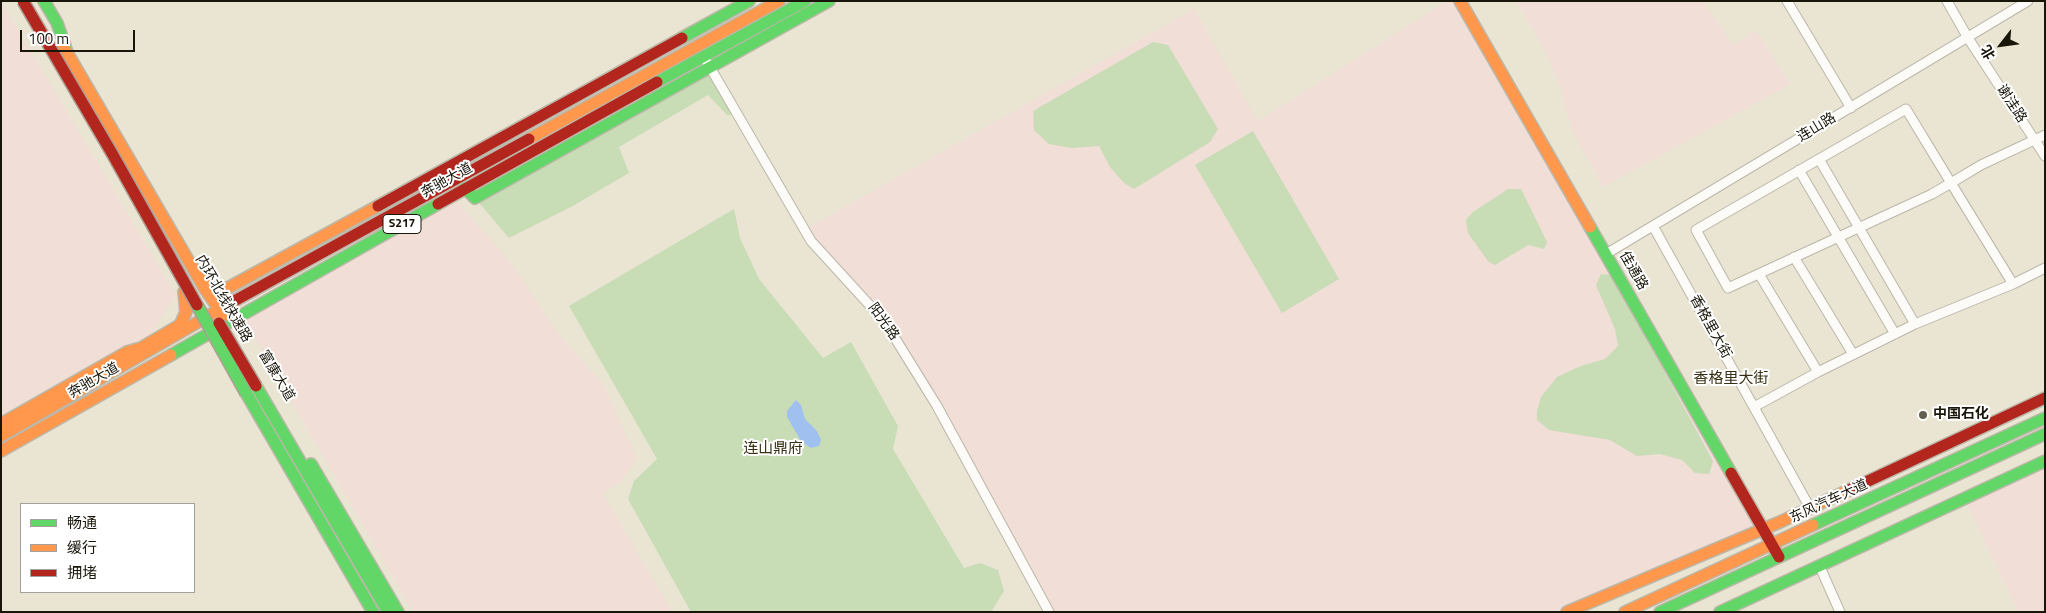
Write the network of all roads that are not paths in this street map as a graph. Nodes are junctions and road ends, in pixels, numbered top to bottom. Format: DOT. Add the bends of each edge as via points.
graph roads {
  1 [pos="18,1"];
  2 [pos="23,1"];
  3 [pos="33,1"];
  4 [pos="37,1"];
  5 [pos="44,1"];
  6 [pos="748,1"];
  7 [pos="779,1"];
  8 [pos="805,1"];
  9 [pos="829,1"];
  10 [pos="1460,1"];
  11 [pos="1787,1"];
  12 [pos="1947,1"];
  13 [pos="2028,1"];
  14 [pos="1968,38"];
  15 [pos="698,46"];
  16 [pos="67,52"];
  17 [pos="707,61"];
  18 [pos="588,90"];
  19 [pos="595,102"];
  20 [pos="1851,108"];
  21 [pos="2045,134"];
  22 [pos="2034,140"];
  23 [pos="2045,156"];
  24 [pos="1819,159"];
  25 [pos="1799,170"];
  26 [pos="1951,183"];
  27 [pos="1654,226"];
  28 [pos="1858,228"];
  29 [pos="1838,237"];
  30 [pos="1606,254"];
  31 [pos="1794,257"];
  32 [pos="2045,268"];
  33 [pos="1759,274"];
  34 [pos="197,275"];
  35 [pos="2013,284"];
  36 [pos="184,292"];
  37 [pos="220,309"];
  38 [pos="198,322"];
  39 [pos="228,322"];
  40 [pos="1914,324"];
  41 [pos="1895,334"];
  42 [pos="206,335"];
  43 [pos="1853,354"];
  44 [pos="1818,372"];
  45 [pos="2045,398"];
  46 [pos="1754,407"];
  47 [pos="2045,418"];
  48 [pos="1,424"];
  49 [pos="2045,434"];
  50 [pos="1,436"];
  51 [pos="1,451"];
  52 [pos="2045,462"];
  53 [pos="1810,508"];
  54 [pos="1764,529"];
  55 [pos="1773,544"];
  56 [pos="1780,557"];
  57 [pos="1820,567"];
  58 [pos="364,612"];
  59 [pos="373,612"];
  60 [pos="388,612"];
  61 [pos="398,612"];
  62 [pos="1050,612"];
  63 [pos="1567,612"];
  64 [pos="1625,612"];
  65 [pos="1660,612"];
  66 [pos="1720,612"];
  67 [pos="1840,612"];
  1 -- 36 [label="main road"];
  2 -- 59 [label="main road, 内环北线快速路, bridge"];
  3 -- 60 [label="main road, 内环北线快速路, bridge"];
  4 -- 16 [label="main road, 富康大道"];
  5 -- 16 [label="main road" via="57,23"];
  6 -- 18 [label="main road"];
  7 -- 15 [label="main road, 奔驰大道 / S217"];
  8 -- 17 [label="main road, 奔驰大道 / S217"];
  9 -- 17 [label="main road"];
  10 -- 30 [label="main road, 佳通路"];
  11 -- 20 [label="street"];
  12 -- 14 [label="street, 谢洼路"];
  13 -- 14 [label="street, 连山路"];
  14 -- 20 [label="street, 连山路"];
  14 -- 22 [label="street, 谢洼路"];
  15 -- 17 [label="street, 阳光路"];
  15 -- 19 [label="main road, 奔驰大道 / S217"];
  16 -- 34 [label="main road, 富康大道"];
  17 -- 39 [label="main road, 奔驰大道 / S217" via="465,188"];
  17 -- 62 [label="street, 阳光路" via="811,242 881,316 895,338 937,406"];
  18 -- 19 [label="main road"];
  18 -- 34 [label="main road" via="226,289 212,288"];
  19 -- 37 [label="main road, 奔驰大道 / S217"];
  20 -- 27 [label="street, 连山路"];
  21 -- 22 [label="street"];
  22 -- 23 [label="street, 谢洼路"];
  22 -- 26 [label="street"];
  24 -- 25 [label="street"];
  24 -- 26 [label="street" via="1906,108"];
  24 -- 28 [label="street"];
  25 -- 29 [label="street"];
  25 -- 33 [label="street" via="1696,230 1728,288"];
  26 -- 28 [label="street"];
  26 -- 35 [label="street"];
  27 -- 30 [label="street, 连山路"];
  27 -- 46 [label="street, 香格里大街"];
  28 -- 29 [label="street"];
  28 -- 40 [label="street"];
  29 -- 31 [label="street"];
  29 -- 41 [label="street"];
  30 -- 54 [label="main road, 佳通路"];
  31 -- 33 [label="street"];
  31 -- 43 [label="street"];
  32 -- 35 [label="street"];
  33 -- 44 [label="street"];
  34 -- 37 [label="main road, 富康大道"];
  35 -- 40 [label="street"];
  36 -- 38 [label="main road"];
  36 -- 48 [label="main road" via="186,312 180,325"];
  37 -- 38 [label="main road, 奔驰大道 / S217"];
  37 -- 39 [label="main road, 富康大道"];
  38 -- 42 [label="main road"];
  38 -- 50 [label="main road, 奔驰大道 / S217"];
  39 -- 42 [label="main road, 奔驰大道 / S217"];
  39 -- 61 [label="main road, 富康大道"];
  40 -- 41 [label="street"];
  41 -- 43 [label="street"];
  42 -- 51 [label="main road, 奔驰大道 / S217"];
  42 -- 58 [label="main road"];
  43 -- 44 [label="street"];
  44 -- 46 [label="street"];
  45 -- 53 [label="main road"];
  46 -- 53 [label="street, 香格里大街"];
  47 -- 55 [label="main road, 东风汽车大道"];
  49 -- 56 [label="main road"];
  52 -- 57 [label="main road"];
  53 -- 54 [label="main road"];
  54 -- 55 [label="main road, 佳通路"];
  54 -- 63 [label="main road"];
  55 -- 56 [label="main road, 佳通路"];
  55 -- 64 [label="main road, 东风汽车大道"];
  56 -- 65 [label="main road"];
  57 -- 66 [label="main road"];
  57 -- 67 [label="street"];
}
